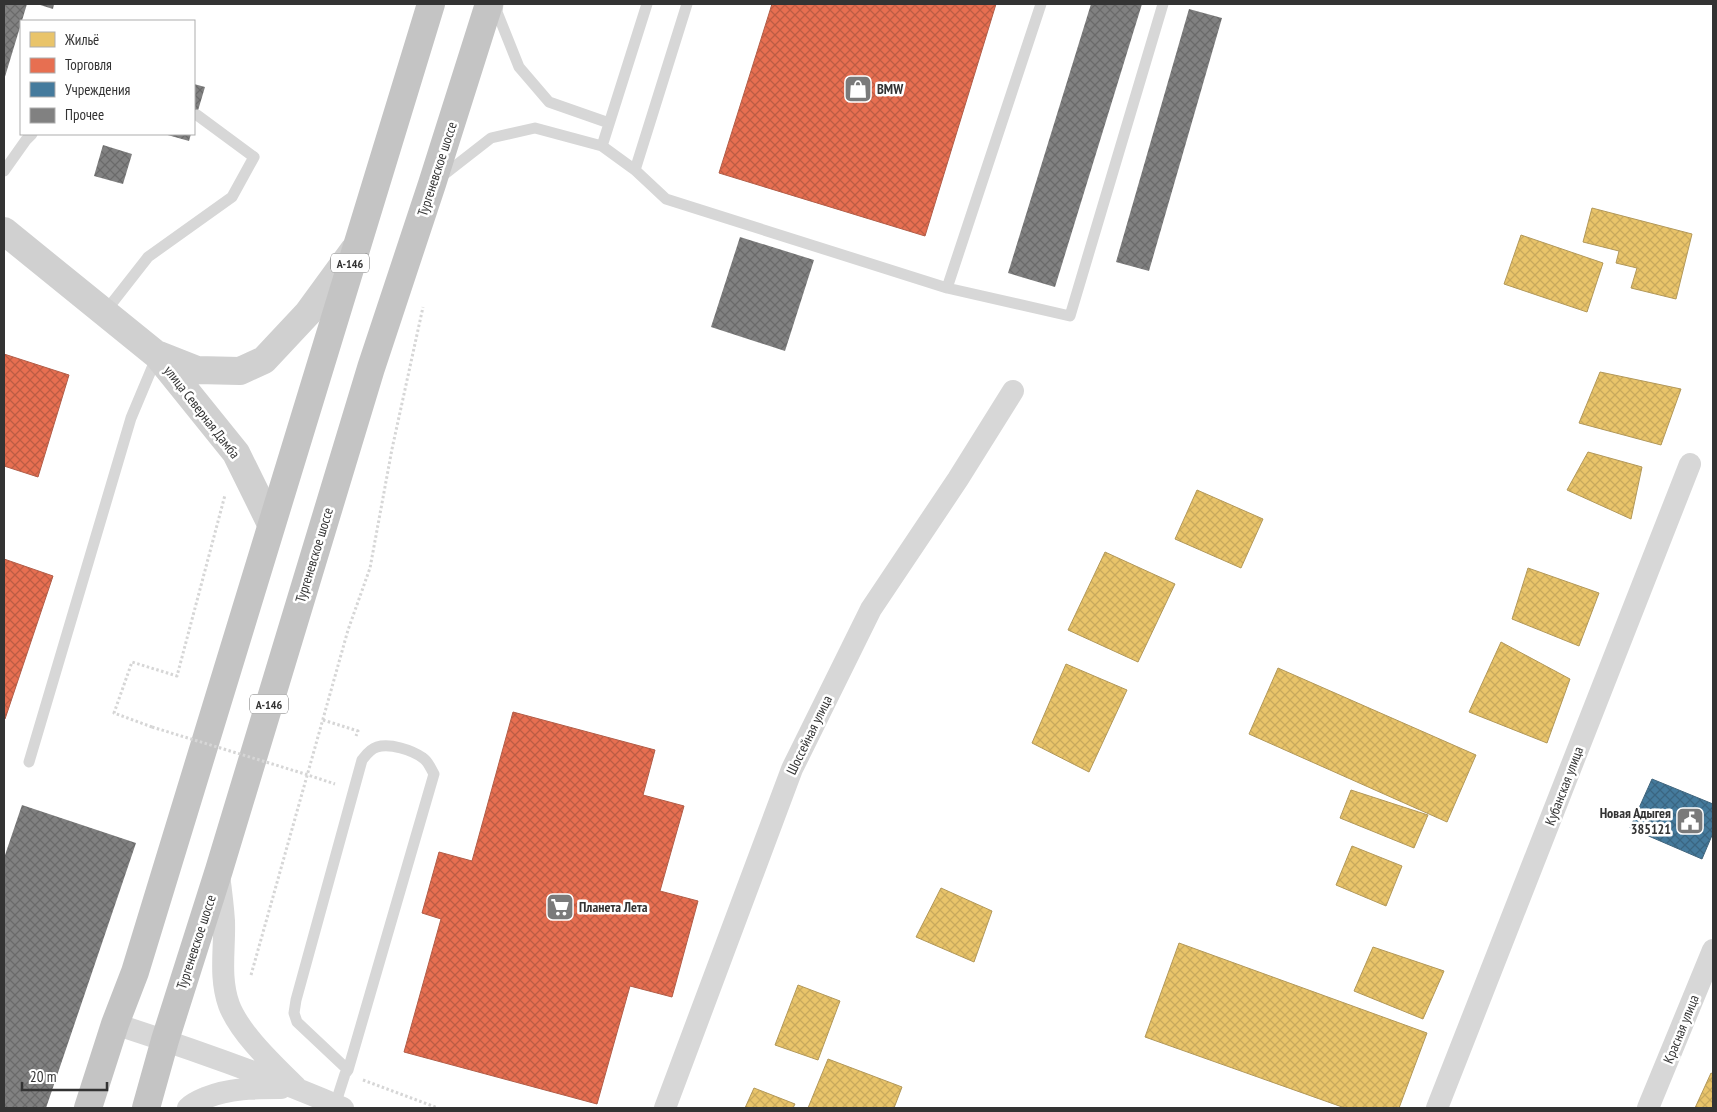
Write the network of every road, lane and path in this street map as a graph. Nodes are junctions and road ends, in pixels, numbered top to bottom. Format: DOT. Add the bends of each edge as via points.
graph roads {
  1 [pos="431,4"];
  2 [pos="489,4"];
  3 [pos="498,4"];
  4 [pos="647,4"];
  5 [pos="687,4"];
  6 [pos="1041,4"];
  7 [pos="1163,4"];
  8 [pos="197,114"];
  9 [pos="609,123"];
  10 [pos="31,135"];
  11 [pos="602,146"];
  12 [pos="635,170"];
  13 [pos="4,171"];
  14 [pos="432,184"];
  15 [pos="4,231"];
  16 [pos="354,249"];
  17 [pos="947,288"];
  18 [pos="424,302"];
  19 [pos="104,312"];
  20 [pos="157,355"];
  21 [pos="1013,391"];
  22 [pos="236,453"];
  23 [pos="1690,464"];
  24 [pos="271,524"];
  25 [pos="354,740"];
  26 [pos="29,762"];
  27 [pos="339,785"];
  28 [pos="219,870"];
  29 [pos="1713,950"];
  30 [pos="115,1024"];
  31 [pos="165,1040"];
  32 [pos="348,1070"];
  33 [pos="297,1088"];
  34 [pos="339,1106"];
  35 [pos="88,1108"];
  36 [pos="146,1108"];
  37 [pos="188,1108"];
  38 [pos="665,1108"];
  39 [pos="1437,1108"];
  40 [pos="1648,1108"];
  1 -- 16 [label="highway, А-146"];
  2 -- 14 [label="highway, Тургеневское шоссе / А-146"];
  3 -- 9 [label="lane" via="497,12 519,67 549,102"];
  4 -- 9 [label="lane"];
  5 -- 12 [label="lane"];
  6 -- 17 [label="lane"];
  7 -- 17 [label="lane" via="1070,316"];
  8 -- 19 [label="lane" via="254,157 232,197 148,256"];
  9 -- 11 [label="lane"];
  10 -- 13 [label="lane"];
  11 -- 12 [label="lane"];
  11 -- 14 [label="lane" via="536,128 491,138"];
  12 -- 17 [label="lane" via="666,199"];
  14 -- 28 [label="highway, Тургеневское шоссе / А-146" via="371,368"];
  15 -- 19 [label="street, улица Северная Дамба"];
  16 -- 20 [label="street, улица Северная Дамба" via="308,313 264,360 240,371 197,370"];
  16 -- 24 [label="highway, А-146"];
  18 -- 25 [label="path" via="370,568 348,630 323,720 358,731"];
  19 -- 20 [label="street, улица Северная Дамба"];
  20 -- 22 [label="street, улица Северная Дамба"];
  20 -- 26 [label="lane" via="131,418"];
  21 -- 38 [label="street, Шоссейная улица" via="871,609 792,769"];
  22 -- 24 [label="street, улица Северная Дамба"];
  22 -- 27 [label="path, bridge" via="177,676 132,662 114,713"];
  23 -- 39 [label="street, Кубанская улица"];
  24 -- 30 [label="highway, А-146" via="135,972"];
  28 -- 31 [label="highway, Тургеневское шоссе / А-146"];
  28 -- 33 [label="street" via="224,921 222,975 229,1006 262,1054"];
  29 -- 40 [label="street, Красная улица"];
  30 -- 31 [label="street"];
  30 -- 35 [label="highway, А-146"];
  31 -- 33 [label="street"];
  31 -- 36 [label="highway, Тургеневское шоссе / А-146"];
  32 -- 32 [label="lane" via="434,774 425,758 389,746 377,747 362,760 294,1013 297,1022"];
  32 -- 34 [label="lane"];
  33 -- 34 [label="street"];
  33 -- 37 [label="street" via="243,1088 218,1093"];
}
